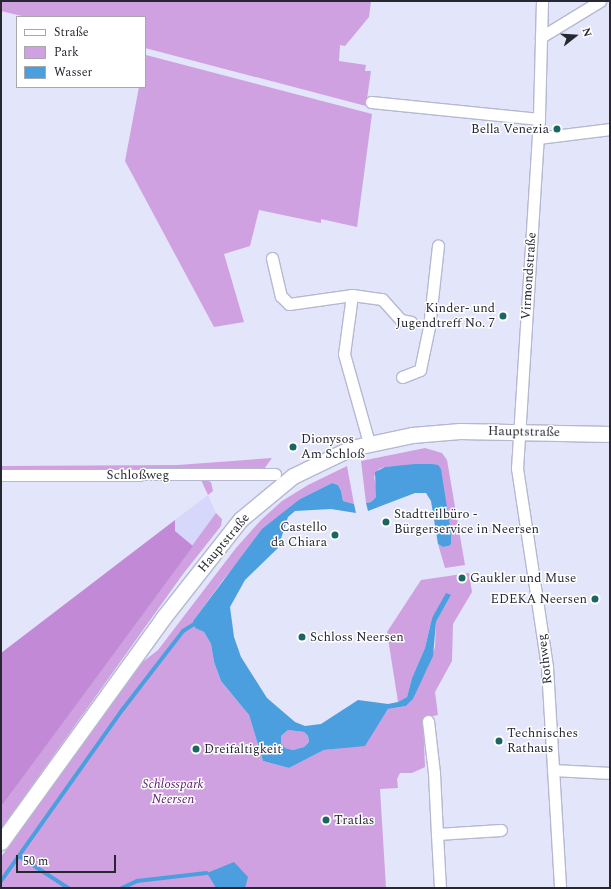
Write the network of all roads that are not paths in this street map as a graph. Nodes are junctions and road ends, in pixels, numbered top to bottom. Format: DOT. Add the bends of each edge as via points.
graph roads {
  1 [pos="542,1"];
  2 [pos="600,1"];
  3 [pos="541,37"];
  4 [pos="371,102"];
  5 [pos="539,119"];
  6 [pos="610,129"];
  7 [pos="538,138"];
  8 [pos="438,246"];
  9 [pos="272,258"];
  10 [pos="352,295"];
  11 [pos="411,322"];
  12 [pos="402,377"];
  13 [pos="518,432"];
  14 [pos="610,434"];
  15 [pos="369,443"];
  16 [pos="275,474"];
  17 [pos="1,476"];
  18 [pos="428,721"];
  19 [pos="553,770"];
  20 [pos="610,774"];
  21 [pos="501,830"];
  22 [pos="437,834"];
  23 [pos="1,842"];
  24 [pos="440,888"];
  25 [pos="560,888"];
  1 -- 3 [label="street, Virmondstraße"];
  2 -- 3 [label="street"];
  3 -- 5 [label="street, Virmondstraße"];
  4 -- 5 [label="street"];
  5 -- 7 [label="street, Virmondstraße"];
  6 -- 7 [label="street"];
  7 -- 13 [label="street, Virmondstraße"];
  8 -- 12 [label="street" via="429,327 420,370"];
  9 -- 10 [label="street" via="281,296 289,304"];
  10 -- 11 [label="street" via="382,299 401,320"];
  10 -- 15 [label="street" via="344,354"];
  13 -- 14 [label="street, Hauptstraße"];
  13 -- 15 [label="street, Hauptstraße" via="446,432"];
  13 -- 19 [label="street, Rothweg" via="518,477 546,661"];
  15 -- 23 [label="street, Hauptstraße" via="351,448 299,472 241,519 164,618"];
  16 -- 17 [label="street, Schloßweg"];
  18 -- 22 [label="street"];
  19 -- 20 [label="street"];
  19 -- 25 [label="street, Rothweg"];
  21 -- 22 [label="street"];
  22 -- 24 [label="street"];
}
